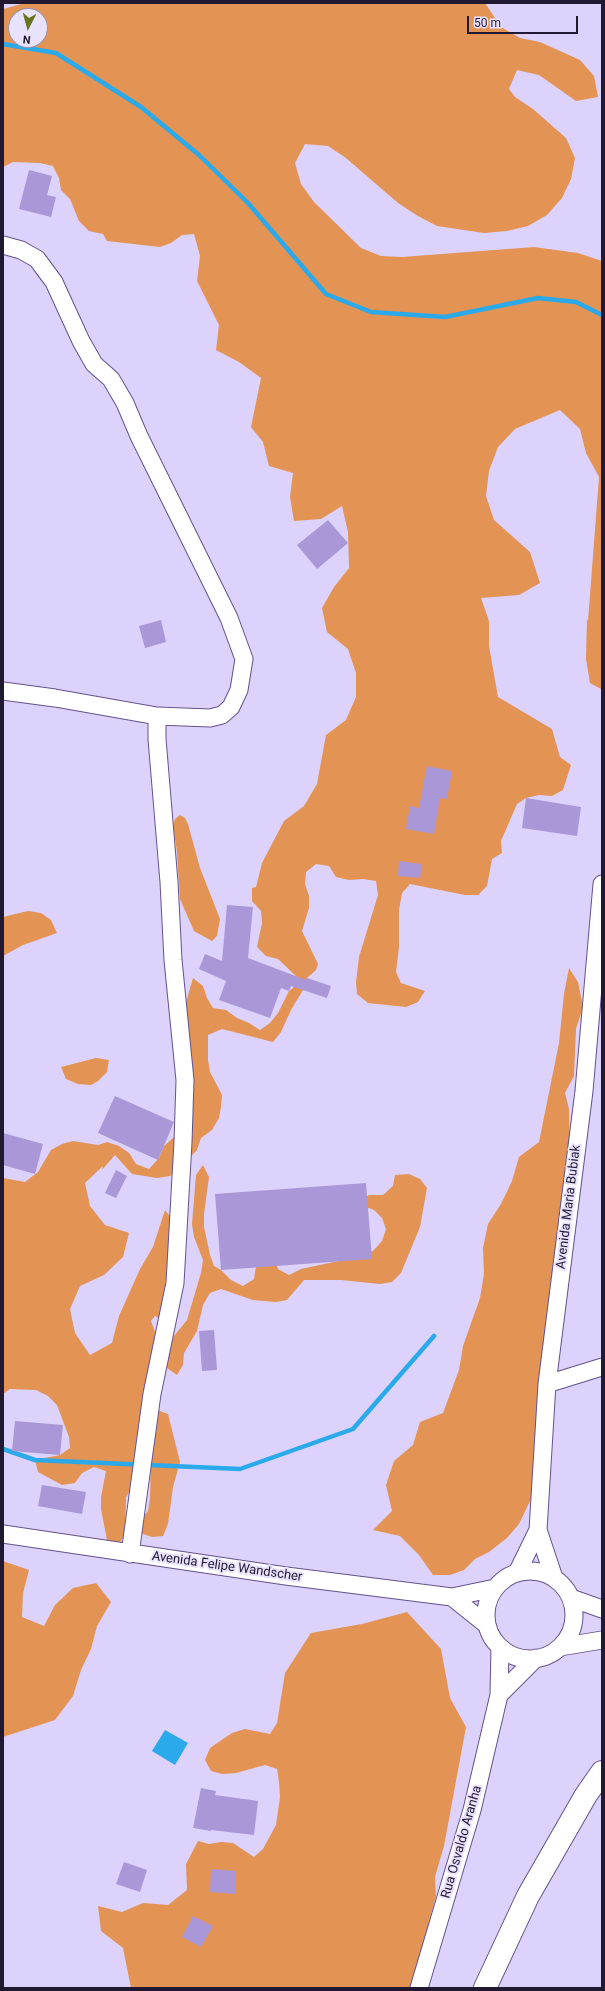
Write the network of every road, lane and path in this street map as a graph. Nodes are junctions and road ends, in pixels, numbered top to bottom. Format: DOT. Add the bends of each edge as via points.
graph roads {
  1 [pos="3,245"];
  2 [pos="3,691"];
  3 [pos="157,716"];
  4 [pos="602,884"];
  5 [pos="602,1367"];
  6 [pos="547,1384"];
  7 [pos="538,1530"];
  8 [pos="3,1534"];
  9 [pos="130,1554"];
  10 [pos="516,1573"];
  11 [pos="554,1578"];
  12 [pos="495,1588"];
  13 [pos="452,1597"];
  14 [pos="570,1598"];
  15 [pos="602,1609"];
  16 [pos="487,1625"];
  17 [pos="602,1640"];
  18 [pos="500,1647"];
  19 [pos="560,1647"];
  20 [pos="536,1658"];
  21 [pos="499,1695"];
  22 [pos="602,1772"];
  23 [pos="419,1988"];
  24 [pos="485,1988"];
  1 -- 3 [label="street" via="21,250 37,259 54,282 94,364 111,379 125,403 229,618 244,660 239,690 231,708 222,715 210,718"];
  2 -- 3 [label="street"];
  3 -- 9 [label="street" via="174,975 185,1080 184,1142 175,1283 152,1394"];
  4 -- 6 [label="street, Avenida Maria Bubiak" via="584,1091"];
  5 -- 6 [label="street"];
  6 -- 7 [label="street, Avenida Maria Bubiak"];
  7 -- 10 [label="street, Avenida Maria Bubiak"];
  7 -- 11 [label="street, Avenida Maria Bubiak"];
  8 -- 9 [label="street, Avenida Felipe Wandscher"];
  9 -- 13 [label="street, Avenida Felipe Wandscher"];
  10 -- 11 [label="street" via="529,1571"];
  10 -- 12 [label="street"];
  11 -- 14 [label="street" via="564,1587"];
  12 -- 13 [label="street, Avenida Felipe Wandscher"];
  12 -- 16 [label="street" via="488,1599"];
  13 -- 16 [label="street"];
  14 -- 15 [label="street"];
  14 -- 19 [label="street" via="572,1624 568,1636"];
  16 -- 18 [label="street"];
  17 -- 19 [label="street"];
  18 -- 20 [label="street" via="523,1658"];
  18 -- 21 [label="street, Rua Osvaldo Aranha"];
  19 -- 20 [label="street"];
  20 -- 21 [label="street"];
  21 -- 23 [label="street, Rua Osvaldo Aranha" via="472,1810"];
  22 -- 24 [label="highway" via="528,1896"];
}
